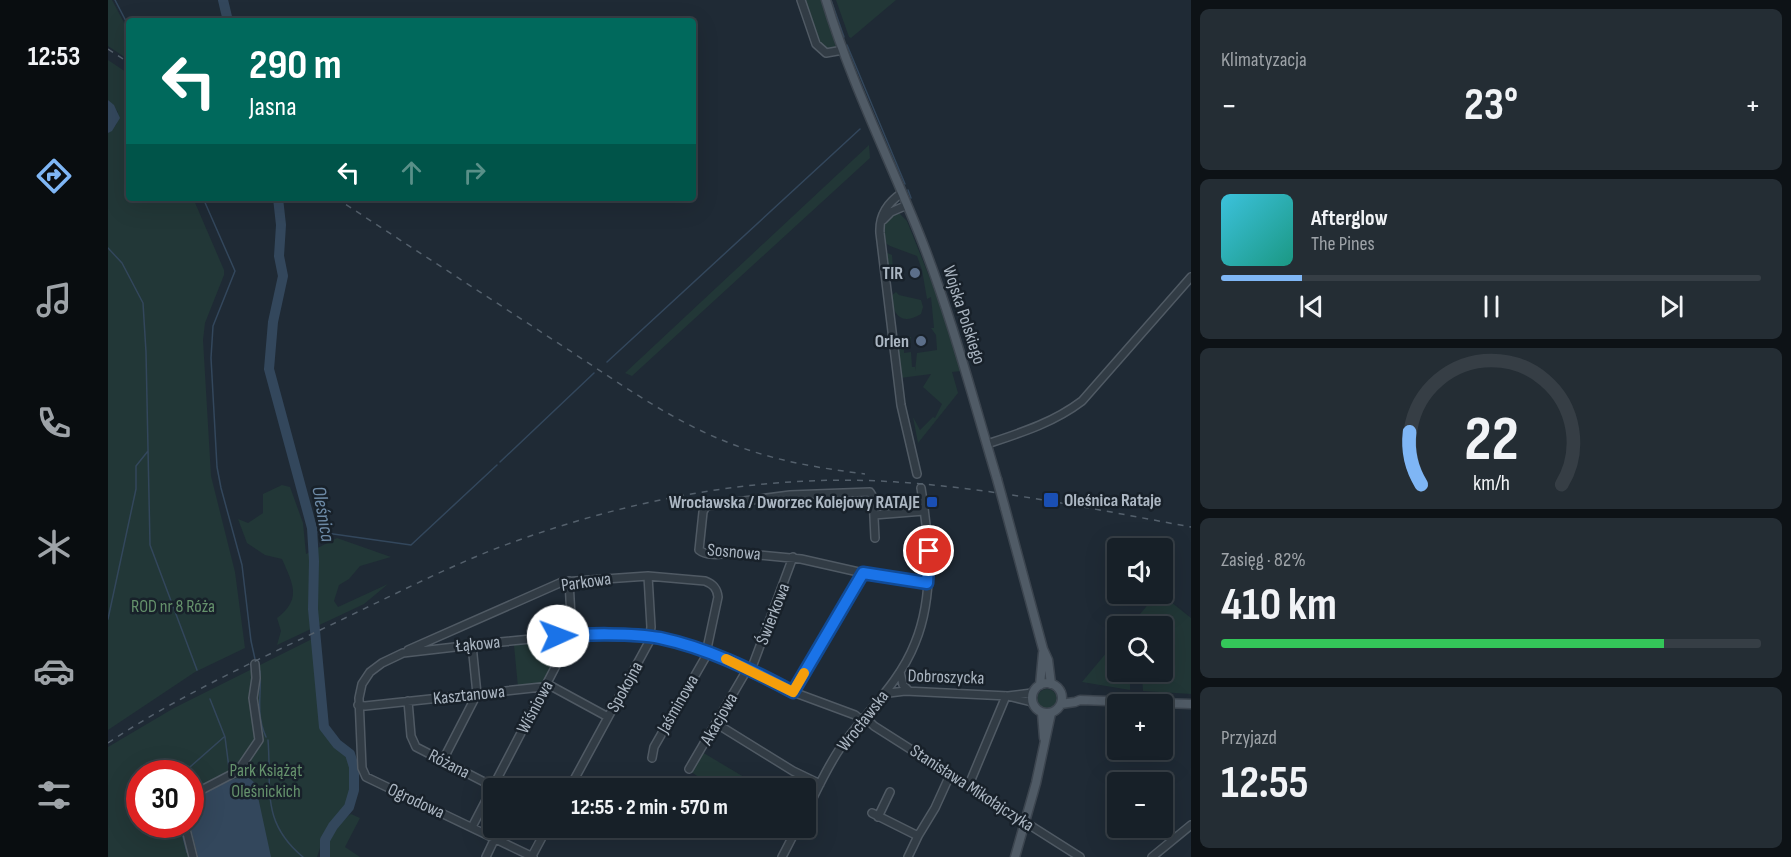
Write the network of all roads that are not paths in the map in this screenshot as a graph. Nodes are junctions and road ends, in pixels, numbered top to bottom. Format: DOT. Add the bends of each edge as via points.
graph roads {
  1 [pos="801,0"];
  2 [pos="826,0"];
  3 [pos="843,50"];
  4 [pos="902,193"];
  5 [pos="907,205"];
  6 [pos="880,225"];
  7 [pos="1191,277"];
  8 [pos="987,444"];
  9 [pos="917,474"];
  10 [pos="921,488"];
  11 [pos="924,511"];
  12 [pos="874,515"];
  13 [pos="875,538"];
  14 [pos="793,557"];
  15 [pos="863,573"];
  16 [pos="648,576"];
  17 [pos="569,581"];
  18 [pos="927,583"];
  19 [pos="449,632"];
  20 [pos="572,635"];
  21 [pos="650,637"];
  22 [pos="472,645"];
  23 [pos="452,647"];
  24 [pos="1043,649"];
  25 [pos="707,651"];
  26 [pos="403,653"];
  27 [pos="255,664"];
  28 [pos="749,669"];
  29 [pos="900,672"];
  30 [pos="1051,684"];
  31 [pos="1040,685"];
  32 [pos="546,687"];
  33 [pos="909,691"];
  34 [pos="793,692"];
  35 [pos="477,694"];
  36 [pos="1062,694"];
  37 [pos="884,696"];
  38 [pos="1007,696"];
  39 [pos="1032,698"];
  40 [pos="1080,700"];
  41 [pos="408,701"];
  42 [pos="1061,704"];
  43 [pos="1191,704"];
  44 [pos="358,705"];
  45 [pos="1047,713"];
  46 [pos="608,717"];
  47 [pos="864,719"];
  48 [pos="717,724"];
  49 [pos="652,758"];
  50 [pos="443,760"];
  51 [pos="689,770"];
  52 [pos="950,775"];
  53 [pos="496,778"];
  54 [pos="574,778"];
  55 [pos="483,781"];
  56 [pos="820,784"];
  57 [pos="968,787"];
  58 [pos="204,789"];
  59 [pos="816,792"];
  60 [pos="890,792"];
  61 [pos="483,804"];
  62 [pos="1025,823"];
  63 [pos="1191,825"];
  64 [pos="472,827"];
  65 [pos="483,832"];
  66 [pos="918,836"];
  67 [pos="188,838"];
  68 [pos="495,838"];
  69 [pos="542,838"];
  70 [pos="792,838"];
  71 [pos="193,857"];
  72 [pos="486,857"];
  73 [pos="532,857"];
  74 [pos="782,857"];
  75 [pos="909,857"];
  76 [pos="1015,857"];
  77 [pos="1080,857"];
  78 [pos="1152,857"];
  1 -- 3 [label="street" via="819,48 826,53"];
  2 -- 3 [label="main road, Wojska Polskiego"];
  3 -- 4 [label="main road, Wojska Polskiego"];
  4 -- 5 [label="main road, Wojska Polskiego"];
  4 -- 6 [label="street" via="888,205"];
  5 -- 6 [label="street" via="891,212"];
  5 -- 8 [label="main road, Wojska Polskiego" via="951,322"];
  6 -- 9 [label="street" via="900,396"];
  7 -- 8 [label="street" via="1082,401 1043,424"];
  8 -- 24 [label="main road, Wojska Polskiego, bridge"];
  10 -- 11 [label="street, Wrocławska"];
  11 -- 12 [label="street"];
  11 -- 18 [label="street, Wrocławska" via="929,551"];
  12 -- 13 [label="street, Sosnowa"];
  12 -- 14 [label="street, Sosnowa" via="870,492 790,495 709,505 704,509 701,552"];
  14 -- 15 [label="street, Sosnowa"];
  14 -- 28 [label="street, Świerkowa"];
  15 -- 18 [label="street, Sosnowa"];
  15 -- 34 [label="street"];
  16 -- 17 [label="street, Parkowa"];
  16 -- 21 [label="street, Spokojna"];
  16 -- 25 [label="street, Parkowa" via="705,581 714,587 718,597"];
  17 -- 19 [label="street, Parkowa"];
  17 -- 20 [label="street, Wiśniowa"];
  18 -- 29 [label="street, Wrocławska" via="918,633"];
  19 -- 23 [label="street"];
  19 -- 26 [label="street, Parkowa"];
  20 -- 21 [label="street, Łąkowa"];
  20 -- 22 [label="street, Łąkowa"];
  20 -- 32 [label="street, Wiśniowa"];
  21 -- 25 [label="street, Łąkowa"];
  21 -- 46 [label="street, Spokojna"];
  22 -- 23 [label="street, Łąkowa"];
  22 -- 35 [label="street"];
  23 -- 26 [label="street, Łąkowa"];
  24 -- 30 [label="main road, Wojska Polskiego"];
  24 -- 31 [label="main road, Wojska Polskiego"];
  25 -- 28 [label="street, Łąkowa"];
  25 -- 49 [label="street, Jaśminowa" via="654,747"];
  26 -- 44 [label="street, Łąkowa" via="370,672 362,684"];
  27 -- 58 [label="street" via="253,698 259,740 238,771"];
  28 -- 34 [label="street, Łąkowa"];
  28 -- 48 [label="street, Akacjowa"];
  29 -- 33 [label="street"];
  29 -- 37 [label="street, Wrocławska"];
  30 -- 31 [label="main road"];
  30 -- 36 [label="main road"];
  31 -- 39 [label="main road"];
  32 -- 35 [label="street, Kasztanowa"];
  32 -- 46 [label="street, Kasztanowa" via="551,686"];
  32 -- 53 [label="street, Wiśniowa"];
  33 -- 37 [label="street, Dobroszycka"];
  33 -- 38 [label="street, Dobroszycka"];
  34 -- 47 [label="street, Łąkowa"];
  35 -- 41 [label="street, Kasztanowa"];
  35 -- 50 [label="street"];
  36 -- 40 [label="main road"];
  36 -- 42 [label="main road"];
  37 -- 47 [label="street, Wrocławska"];
  38 -- 39 [label="street, Dobroszycka"];
  38 -- 57 [label="street"];
  39 -- 45 [label="main road"];
  40 -- 42 [label="main road"];
  40 -- 43 [label="main road"];
  41 -- 44 [label="street, Kasztanowa"];
  41 -- 50 [label="street, Różana" via="412,741 416,747"];
  42 -- 45 [label="main road"];
  44 -- 64 [label="street, Ogrodowa" via="366,777"];
  45 -- 62 [label="main road" via="1039,771"];
  46 -- 54 [label="street, Spokojna"];
  47 -- 52 [label="street, Stanisława Mikołajczyka"];
  47 -- 56 [label="street, Wrocławska" via="840,748"];
  48 -- 51 [label="street, Akacjowa"];
  48 -- 56 [label="street"];
  50 -- 55 [label="street, Różana"];
  52 -- 57 [label="street, Stanisława Mikołajczyka"];
  52 -- 66 [label="street"];
  56 -- 59 [label="street, Wrocławska"];
  57 -- 62 [label="street, Stanisława Mikołajczyka"];
  60 -- 66 [label="street" via="875,815"];
  61 -- 64 [label="street, Wiśniowa"];
  62 -- 76 [label="main road"];
  62 -- 77 [label="street, Stanisława Mikołajczyka"];
  63 -- 78 [label="street"];
  64 -- 65 [label="street, Ogrodowa"];
  66 -- 75 [label="street"];
  67 -- 71 [label="street"];
  68 -- 72 [label="street"];
  68 -- 73 [label="street, Ogrodowa"];
  69 -- 73 [label="street"];
  70 -- 74 [label="street"];
}
